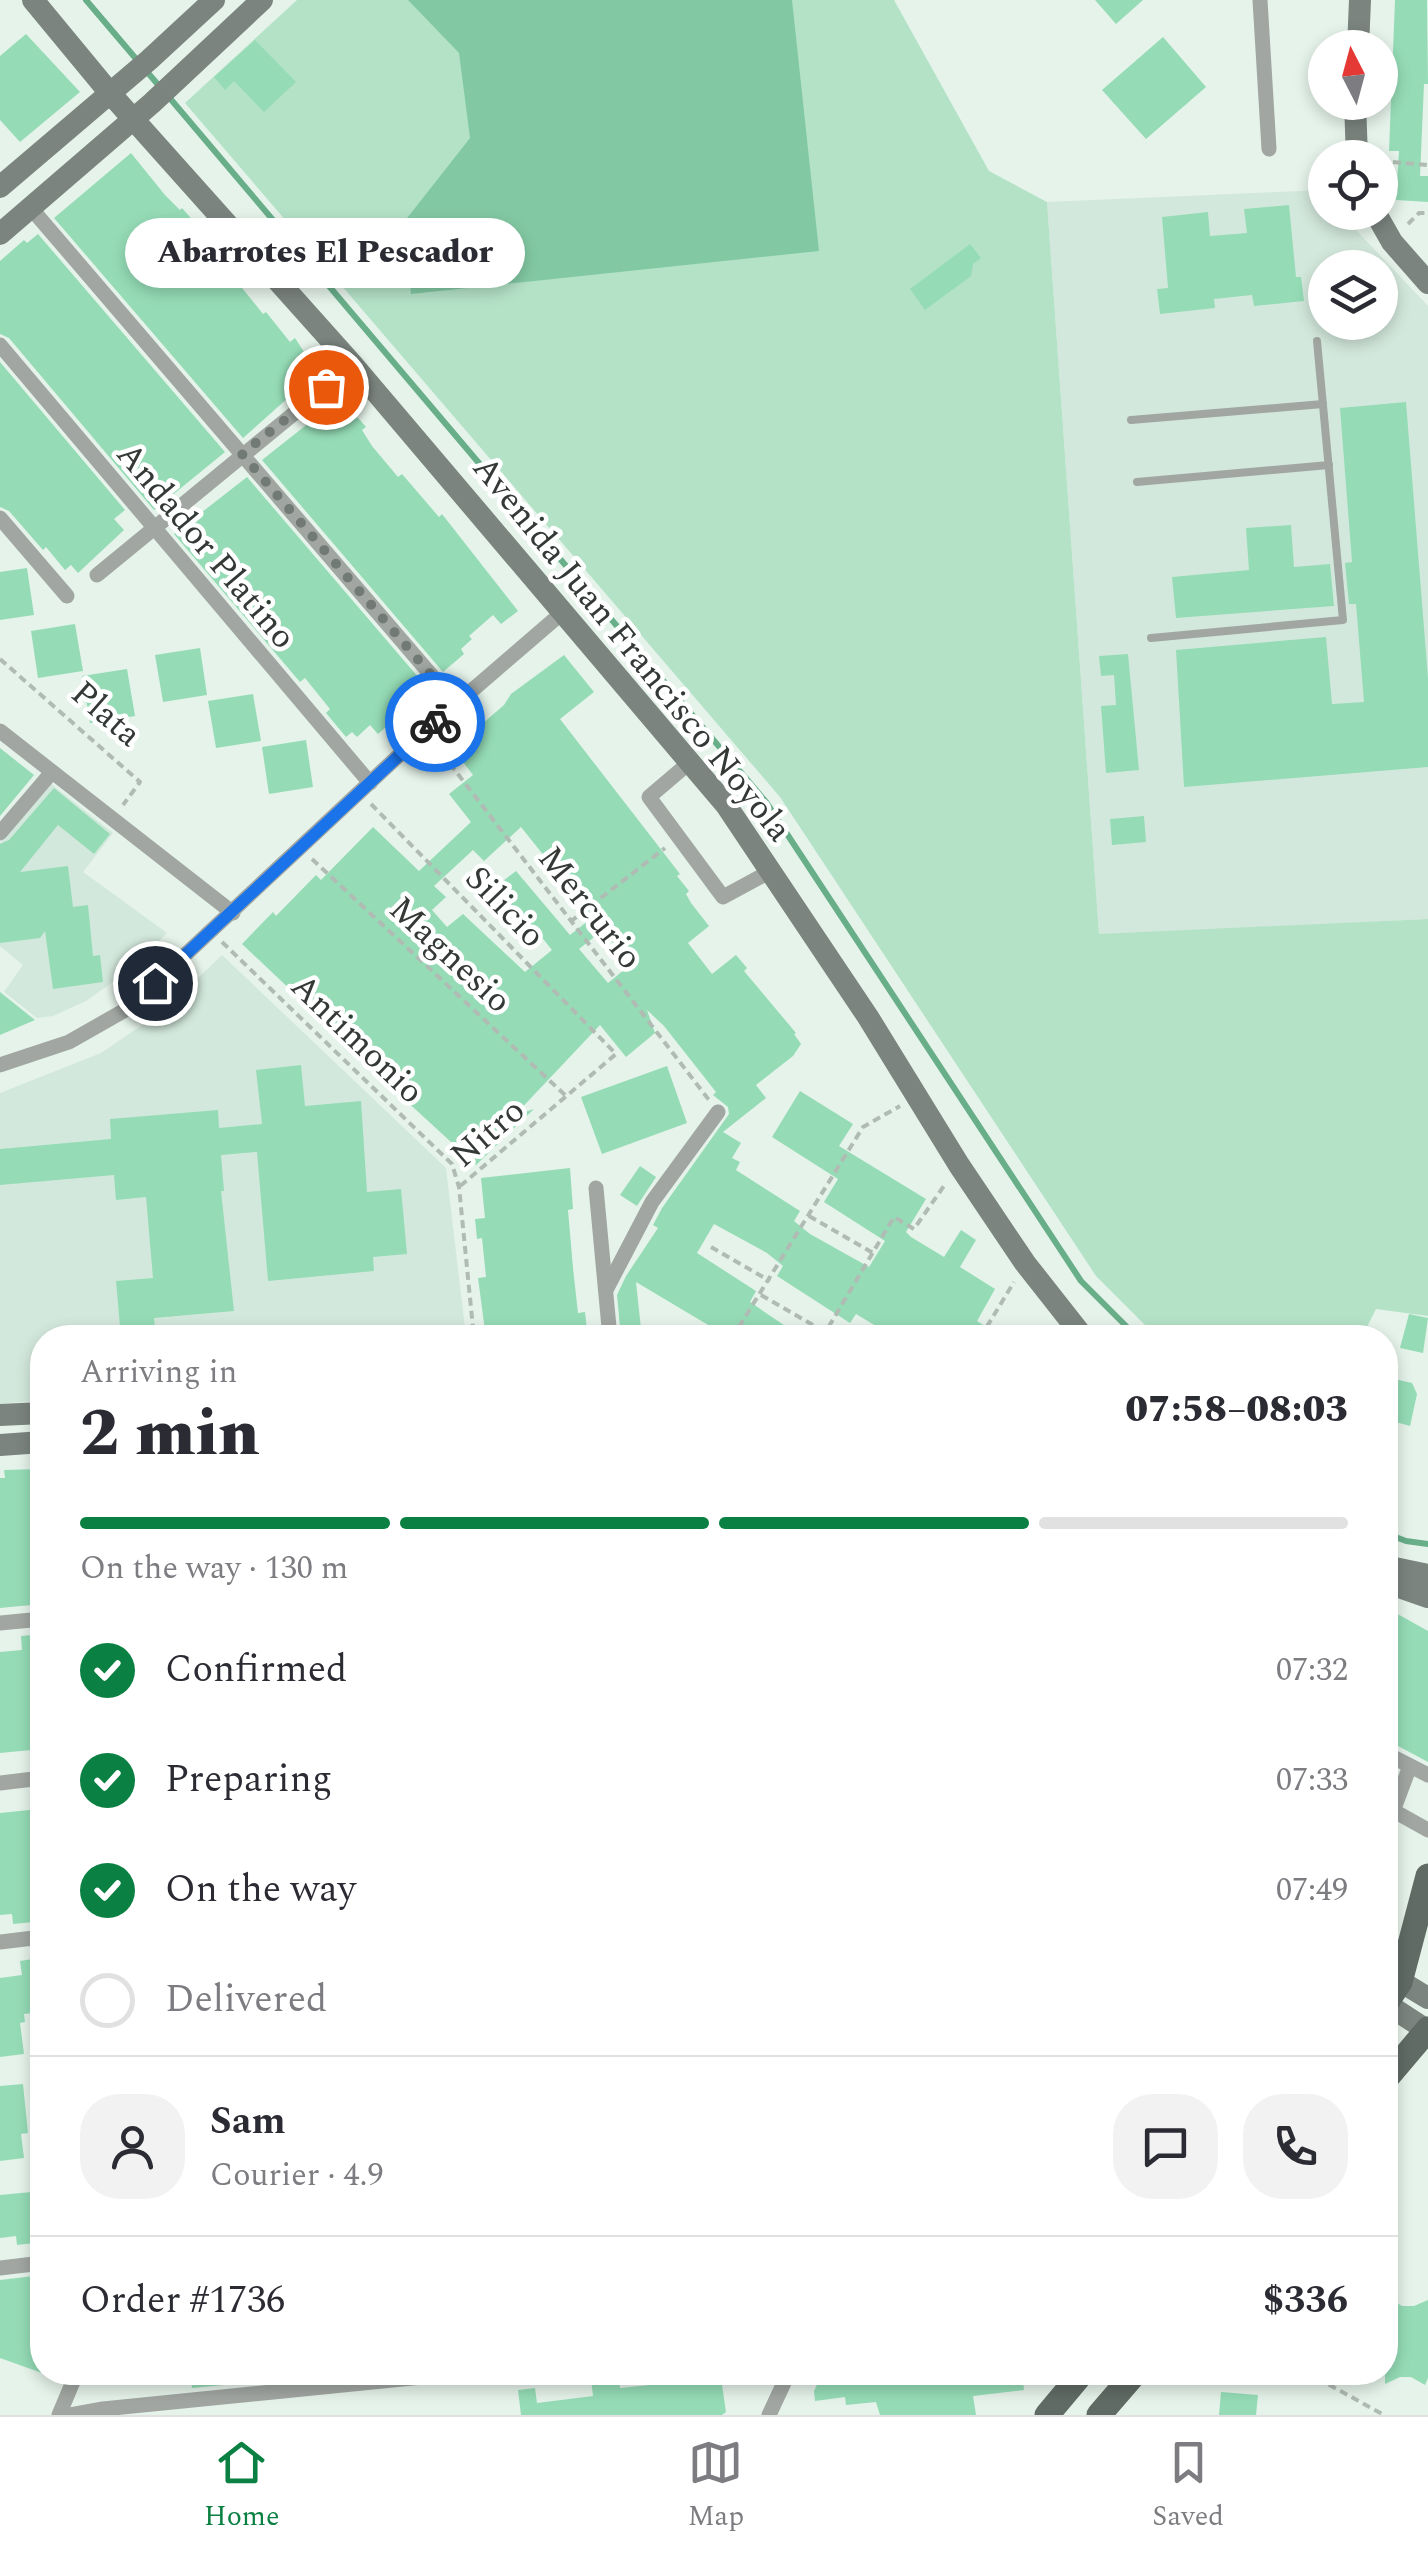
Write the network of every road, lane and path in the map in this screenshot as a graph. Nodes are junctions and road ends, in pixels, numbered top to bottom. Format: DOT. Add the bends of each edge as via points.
graph roads {
  1 [pos="33,0"];
  2 [pos="214,0"];
  3 [pos="262,0"];
  4 [pos="1260,0"];
  5 [pos="1360,0"];
  6 [pos="1359,30"];
  7 [pos="176,35"];
  8 [pos="198,60"];
  9 [pos="118,85"];
  10 [pos="142,110"];
  11 [pos="1269,149"];
  12 [pos="1398,162"];
  13 [pos="1428,165"];
  14 [pos="4,176"];
  15 [pos="30,208"];
  16 [pos="1428,213"];
  17 [pos="1385,230"];
  18 [pos="0,234"];
  19 [pos="1392,242"];
  20 [pos="1428,283"];
  21 [pos="1317,341"];
  22 [pos="0,345"];
  23 [pos="354,365"];
  24 [pos="1323,404"];
  25 [pos="1131,420"];
  26 [pos="242,454"];
  27 [pos="1329,465"];
  28 [pos="1137,482"];
  29 [pos="0,518"];
  30 [pos="152,528"];
  31 [pos="97,575"];
  32 [pos="67,596"];
  33 [pos="564,612"];
  34 [pos="1151,638"];
  35 [pos="0,658"];
  36 [pos="456,704"];
  37 [pos="0,731"];
  38 [pos="426,731"];
  39 [pos="690,762"];
  40 [pos="52,772"];
  41 [pos="365,789"];
  42 [pos="112,819"];
  43 [pos="0,833"];
  44 [pos="679,838"];
  45 [pos="301,849"];
  46 [pos="771,871"];
  47 [pos="233,913"];
  48 [pos="570,922"];
  49 [pos="212,932"];
  50 [pos="616,1054"];
  51 [pos="0,1066"];
  52 [pos="566,1096"];
  53 [pos="918,1096"];
  54 [pos="718,1112"];
  55 [pos="959,1165"];
  56 [pos="458,1187"];
  57 [pos="596,1188"];
  58 [pos="809,1216"];
  59 [pos="711,1246"];
  60 [pos="872,1253"];
  61 [pos="1025,1263"];
  62 [pos="770,1281"];
  63 [pos="606,1290"];
  64 [pos="761,1295"];
  65 [pos="473,1325"];
  66 [pos="609,1325"];
  67 [pos="741,1325"];
  68 [pos="808,1325"];
  69 [pos="830,1325"];
  70 [pos="988,1325"];
  71 [pos="1074,1325"];
  72 [pos="30,1414"];
  73 [pos="0,1416"];
  74 [pos="30,1443"];
  75 [pos="0,1445"];
  76 [pos="1398,1569"];
  77 [pos="1428,1575"];
  78 [pos="1398,1587"];
  79 [pos="1428,1597"];
  80 [pos="30,1620"];
  81 [pos="0,1623"];
  82 [pos="1398,1760"];
  83 [pos="1410,1766"];
  84 [pos="1428,1775"];
  85 [pos="30,1779"];
  86 [pos="0,1783"];
  87 [pos="1398,1790"];
  88 [pos="1398,1813"];
  89 [pos="1428,1830"];
  90 [pos="1428,1876"];
  91 [pos="30,1939"];
  92 [pos="0,1942"];
  93 [pos="1398,1964"];
  94 [pos="1398,1994"];
  95 [pos="1428,1998"];
  96 [pos="1398,2002"];
  97 [pos="1428,2031"];
  98 [pos="1398,2065"];
  99 [pos="30,2264"];
  100 [pos="0,2268"];
  101 [pos="72,2385"];
  102 [pos="342,2385"];
  103 [pos="783,2385"];
  104 [pos="1072,2385"];
  105 [pos="1125,2385"];
  106 [pos="1330,2385"];
  107 [pos="59,2415"];
  108 [pos="70,2415"];
  109 [pos="769,2415"];
  110 [pos="1047,2415"];
  111 [pos="1100,2415"];
  112 [pos="1384,2415"];
  1 -- 9 [label="street, Avenida Juan Francisco Noyola"];
  2 -- 7 [label="street"];
  3 -- 8 [label="street"];
  4 -- 11 [label="street"];
  5 -- 6 [label="street"];
  7 -- 8 [label="street"];
  7 -- 9 [label="street"];
  8 -- 10 [label="street"];
  9 -- 10 [label="street, Avenida Juan Francisco Noyola"];
  9 -- 14 [label="street"];
  10 -- 15 [label="street"];
  10 -- 23 [label="street, Avenida Juan Francisco Noyola"];
  12 -- 13 [label="path"];
  15 -- 18 [label="street"];
  15 -- 26 [label="street"];
  16 -- 19 [label="path" via="1418,212"];
  17 -- 19 [label="street"];
  19 -- 20 [label="street"];
  21 -- 24 [label="lane"];
  22 -- 30 [label="street, Andador Platino"];
  23 -- 26 [label="street"];
  23 -- 33 [label="street, Avenida Juan Francisco Noyola"];
  24 -- 25 [label="lane"];
  24 -- 27 [label="lane"];
  26 -- 30 [label="street"];
  26 -- 36 [label="street"];
  27 -- 28 [label="lane"];
  27 -- 34 [label="lane" via="1344,620"];
  29 -- 32 [label="street"];
  30 -- 31 [label="street"];
  30 -- 41 [label="street, Andador Platino"];
  33 -- 36 [label="street"];
  33 -- 39 [label="street, Avenida Juan Francisco Noyola"];
  35 -- 42 [label="path, Plata" via="140,782"];
  36 -- 38 [label="street"];
  37 -- 40 [label="street"];
  38 -- 41 [label="street"];
  38 -- 48 [label="path, Mercurio"];
  39 -- 44 [label="street" via="649,798"];
  39 -- 46 [label="street, Avenida Juan Francisco Noyola"];
  40 -- 42 [label="street"];
  40 -- 43 [label="street"];
  41 -- 45 [label="street"];
  41 -- 50 [label="path, Silicio"];
  42 -- 47 [label="street"];
  44 -- 46 [label="street" via="723,897"];
  44 -- 48 [label="path"];
  45 -- 47 [label="street"];
  45 -- 52 [label="path, Magnesio"];
  46 -- 53 [label="street, Avenida Juan Francisco Noyola"];
  47 -- 49 [label="street"];
  48 -- 54 [label="path, Mercurio"];
  49 -- 51 [label="street" via="126,1009 69,1042"];
  49 -- 56 [label="path, Antimonio" via="452,1164"];
  50 -- 52 [label="path, Nitro"];
  52 -- 56 [label="path, Nitro"];
  53 -- 55 [label="street, Avenida Juan Francisco Noyola"];
  53 -- 58 [label="path" via="863,1126"];
  54 -- 63 [label="street" via="652,1202"];
  55 -- 60 [label="path" via="914,1229 894,1217"];
  55 -- 61 [label="street, Avenida Juan Francisco Noyola"];
  56 -- 65 [label="path, Nitro"];
  57 -- 63 [label="street"];
  58 -- 60 [label="path"];
  58 -- 62 [label="path"];
  59 -- 62 [label="path"];
  60 -- 69 [label="path"];
  61 -- 70 [label="path"];
  61 -- 71 [label="street, Avenida Juan Francisco Noyola"];
  62 -- 64 [label="path"];
  63 -- 66 [label="street"];
  64 -- 67 [label="path"];
  64 -- 68 [label="path"];
  72 -- 73 [label="street"];
  74 -- 75 [label="street"];
  76 -- 77 [label="street"];
  78 -- 79 [label="street"];
  80 -- 81 [label="street"];
  82 -- 83 [label="street"];
  83 -- 84 [label="street"];
  83 -- 87 [label="street"];
  85 -- 86 [label="street"];
  88 -- 89 [label="street"];
  90 -- 93 [label="main road"];
  91 -- 92 [label="street"];
  94 -- 95 [label="street"];
  96 -- 97 [label="street"];
  97 -- 98 [label="main road"];
  99 -- 100 [label="street"];
  101 -- 107 [label="street"];
  102 -- 108 [label="street"];
  103 -- 109 [label="street"];
  104 -- 110 [label="main road"];
  105 -- 111 [label="main road"];
  106 -- 112 [label="path"];
}
